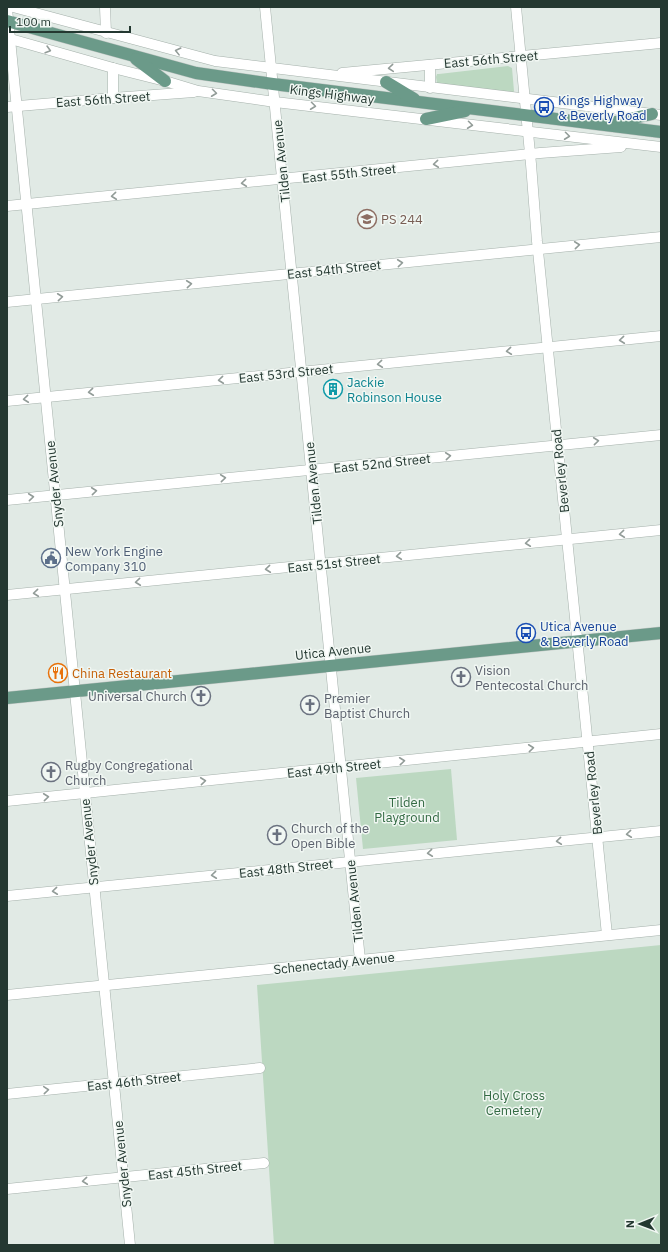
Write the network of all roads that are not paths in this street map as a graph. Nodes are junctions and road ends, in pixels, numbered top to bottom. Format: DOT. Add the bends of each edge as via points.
graph roads {
  1 [pos="13,7"];
  2 [pos="105,7"];
  3 [pos="265,7"];
  4 [pos="516,7"];
  5 [pos="7,9"];
  6 [pos="8,22"];
  7 [pos="106,33"];
  8 [pos="9,38"];
  9 [pos="661,43"];
  10 [pos="130,55"];
  11 [pos="521,57"];
  12 [pos="430,65"];
  13 [pos="113,68"];
  14 [pos="271,69"];
  15 [pos="320,75"];
  16 [pos="165,81"];
  17 [pos="386,82"];
  18 [pos="273,84"];
  19 [pos="430,88"];
  20 [pos="198,91"];
  21 [pos="113,98"];
  22 [pos="525,99"];
  23 [pos="275,102"];
  24 [pos="418,102"];
  25 [pos="12,107"];
  26 [pos="476,109"];
  27 [pos="657,114"];
  28 [pos="526,115"];
  29 [pos="426,119"];
  30 [pos="603,125"];
  31 [pos="528,131"];
  32 [pos="655,132"];
  33 [pos="661,137"];
  34 [pos="643,145"];
  35 [pos="661,147"];
  36 [pos="530,155"];
  37 [pos="282,179"];
  38 [pos="27,204"];
  39 [pos="7,206"];
  40 [pos="661,237"];
  41 [pos="538,249"];
  42 [pos="292,274"];
  43 [pos="36,299"];
  44 [pos="7,302"];
  45 [pos="661,336"];
  46 [pos="548,347"];
  47 [pos="301,372"];
  48 [pos="46,397"];
  49 [pos="7,401"];
  50 [pos="661,435"];
  51 [pos="558,445"];
  52 [pos="311,469"];
  53 [pos="55,495"];
  54 [pos="7,500"];
  55 [pos="661,530"];
  56 [pos="567,540"];
  57 [pos="320,564"];
  58 [pos="64,590"];
  59 [pos="7,595"];
  60 [pos="661,633"];
  61 [pos="578,641"];
  62 [pos="330,665"];
  63 [pos="74,691"];
  64 [pos="7,698"];
  65 [pos="661,734"];
  66 [pos="588,742"];
  67 [pos="340,767"];
  68 [pos="85,793"];
  69 [pos="7,801"];
  70 [pos="661,831"];
  71 [pos="598,837"];
  72 [pos="350,861"];
  73 [pos="94,887"];
  74 [pos="7,896"];
  75 [pos="661,930"];
  76 [pos="607,935"];
  77 [pos="360,960"];
  78 [pos="104,985"];
  79 [pos="7,994"];
  80 [pos="260,1068"];
  81 [pos="113,1084"];
  82 [pos="7,1094"];
  83 [pos="264,1163"];
  84 [pos="124,1177"];
  85 [pos="7,1189"];
  86 [pos="130,1245"];
  1 -- 7 [label="street, Kings Highway"];
  2 -- 7 [label="street"];
  3 -- 14 [label="street, Tilden Avenue"];
  4 -- 11 [label="street, Beverley Road"];
  5 -- 6 [label="street, Snyder Avenue"];
  6 -- 8 [label="street, Snyder Avenue"];
  6 -- 10 [label="main road, Kings Highway"];
  14 -- 7 [label="street, Kings Highway, one-way" via="215,61"];
  8 -- 13 [label="street, Kings Highway, one-way"];
  8 -- 25 [label="street, Snyder Avenue"];
  9 -- 11 [label="street, East 56th Street"];
  10 -- 16 [label="main road"];
  10 -- 18 [label="main road, Kings Highway" via="196,73"];
  11 -- 12 [label="street, East 56th Street"];
  11 -- 22 [label="street, Beverley Road"];
  12 -- 15 [label="street, East 56th Street, one-way"];
  12 -- 19 [label="street"];
  13 -- 16 [label="street, Kings Highway"];
  13 -- 21 [label="street"];
  14 -- 15 [label="street, Kings Highway"];
  14 -- 18 [label="street, Tilden Avenue"];
  15 -- 17 [label="street, Kings Highway"];
  16 -- 20 [label="street, Kings Highway"];
  17 -- 19 [label="street, Kings Highway"];
  17 -- 24 [label="main road"];
  18 -- 23 [label="street, Tilden Avenue"];
  18 -- 24 [label="main road, Kings Highway"];
  19 -- 22 [label="street, Kings Highway"];
  20 -- 21 [label="street, East 56th Street"];
  20 -- 23 [label="street, Kings Highway, one-way"];
  21 -- 25 [label="street, East 56th Street"];
  22 -- 27 [label="street, Kings Highway"];
  22 -- 28 [label="street, Beverley Road"];
  23 -- 29 [label="street, Kings Highway, one-way"];
  23 -- 37 [label="street, Tilden Avenue"];
  24 -- 26 [label="main road, Kings Highway"];
  25 -- 38 [label="street, Snyder Avenue"];
  26 -- 28 [label="main road, Kings Highway"];
  26 -- 29 [label="main road"];
  27 -- 30 [label="main road"];
  28 -- 30 [label="main road, Kings Highway"];
  28 -- 31 [label="street, Beverley Road"];
  29 -- 31 [label="street, Kings Highway, one-way"];
  30 -- 32 [label="main road, Kings Highway"];
  31 -- 34 [label="street, Kings Highway, one-way"];
  31 -- 36 [label="street, Beverley Road"];
  32 -- 33 [label="main road"];
  34 -- 35 [label="street, Kings Highway"];
  34 -- 36 [label="street, East 55th Street"];
  36 -- 37 [label="street, East 55th Street, one-way"];
  36 -- 41 [label="street, Beverley Road"];
  37 -- 38 [label="street, East 55th Street, one-way"];
  37 -- 42 [label="street, Tilden Avenue"];
  38 -- 39 [label="street, East 55th Street"];
  38 -- 43 [label="street, Snyder Avenue"];
  41 -- 40 [label="street, East 54th Street, one-way"];
  42 -- 41 [label="street, East 54th Street, one-way"];
  41 -- 46 [label="street, Beverley Road"];
  43 -- 42 [label="street, East 54th Street, one-way"];
  42 -- 47 [label="street, Tilden Avenue"];
  43 -- 44 [label="street, East 54th Street"];
  43 -- 48 [label="street, Snyder Avenue"];
  45 -- 46 [label="street, East 53rd Street, one-way"];
  46 -- 47 [label="street, East 53rd Street, one-way"];
  46 -- 51 [label="street, Beverley Road"];
  47 -- 48 [label="street, East 53rd Street, one-way"];
  47 -- 52 [label="street, Tilden Avenue"];
  48 -- 49 [label="street, East 53rd Street, one-way"];
  48 -- 53 [label="street, Snyder Avenue"];
  51 -- 50 [label="street, East 52nd Street, one-way"];
  52 -- 51 [label="street, East 52nd Street, one-way"];
  51 -- 56 [label="street, Beverley Road"];
  53 -- 52 [label="street, East 52nd Street, one-way"];
  52 -- 57 [label="street, Tilden Avenue"];
  54 -- 53 [label="street, East 52nd Street, one-way"];
  53 -- 58 [label="street, Snyder Avenue"];
  55 -- 56 [label="street, East 51st Street, one-way"];
  56 -- 57 [label="street, East 51st Street, one-way"];
  56 -- 61 [label="street, Beverley Road"];
  57 -- 58 [label="street, East 51st Street, one-way"];
  57 -- 62 [label="street, Tilden Avenue"];
  58 -- 59 [label="street, East 51st Street, one-way"];
  58 -- 63 [label="street, Snyder Avenue"];
  60 -- 61 [label="main road, Utica Avenue"];
  61 -- 62 [label="main road, Utica Avenue"];
  61 -- 66 [label="street, Beverley Road"];
  62 -- 63 [label="main road, Utica Avenue"];
  62 -- 67 [label="street, Tilden Avenue"];
  63 -- 64 [label="main road, Utica Avenue"];
  63 -- 68 [label="street, Snyder Avenue"];
  65 -- 66 [label="street, East 49th Street"];
  67 -- 66 [label="street, East 49th Street, one-way"];
  66 -- 71 [label="street, Beverley Road"];
  68 -- 67 [label="street, East 49th Street, one-way"];
  67 -- 72 [label="street, Tilden Avenue"];
  69 -- 68 [label="street, East 49th Street, one-way"];
  68 -- 73 [label="street, Snyder Avenue"];
  70 -- 71 [label="street, East 48th Street, one-way"];
  71 -- 72 [label="street, East 48th Street, one-way"];
  71 -- 76 [label="street, Beverley Road"];
  72 -- 73 [label="street, East 48th Street, one-way"];
  72 -- 77 [label="street, Tilden Avenue"];
  73 -- 74 [label="street, East 48th Street, one-way"];
  73 -- 78 [label="street, Snyder Avenue"];
  75 -- 76 [label="street, Schenectady Avenue"];
  76 -- 77 [label="street, Schenectady Avenue"];
  77 -- 78 [label="street, Schenectady Avenue"];
  78 -- 79 [label="street, Schenectady Avenue"];
  78 -- 81 [label="street, Snyder Avenue"];
  80 -- 81 [label="street, East 46th Street"];
  82 -- 81 [label="street, East 46th Street, one-way"];
  81 -- 84 [label="street, Snyder Avenue"];
  83 -- 84 [label="street, East 45th Street"];
  84 -- 85 [label="street, East 45th Street, one-way"];
  84 -- 86 [label="street, Snyder Avenue"];
}
